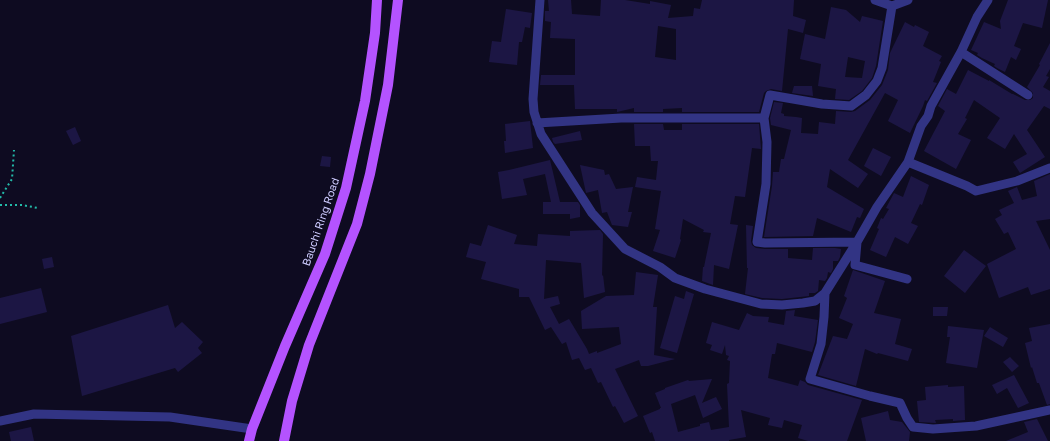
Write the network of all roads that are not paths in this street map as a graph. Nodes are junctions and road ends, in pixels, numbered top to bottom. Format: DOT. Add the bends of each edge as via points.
graph roads {
  1 [pos="377,0"];
  2 [pos="398,0"];
  3 [pos="540,0"];
  4 [pos="875,0"];
  5 [pos="908,0"];
  6 [pos="988,0"];
  7 [pos="892,6"];
  8 [pos="961,52"];
  9 [pos="1028,96"];
  10 [pos="764,118"];
  11 [pos="537,123"];
  12 [pos="908,162"];
  13 [pos="1050,168"];
  14 [pos="857,242"];
  15 [pos="907,279"];
  16 [pos="825,293"];
  17 [pos="1050,410"];
  18 [pos="0,421"];
  19 [pos="252,429"];
  20 [pos="249,441"];
  21 [pos="284,441"];
  1 -- 19 [label="main road, Bauchi Ring Road" via="365,101 346,188 325,254"];
  2 -- 21 [label="main road" via="388,85 370,174 357,224 309,344 292,401"];
  3 -- 11 [label="street" via="533,99"];
  4 -- 7 [label="street"];
  5 -- 7 [label="street"];
  6 -- 8 [label="street"];
  7 -- 10 [label="street" via="882,68 877,81 866,95 851,106 770,95"];
  8 -- 9 [label="street"];
  8 -- 12 [label="street" via="931,106"];
  10 -- 11 [label="street" via="620,118"];
  10 -- 14 [label="street" via="767,142 766,184 757,242"];
  11 -- 16 [label="street" via="541,134 592,213 625,249 675,278 761,304 782,305 815,301"];
  12 -- 13 [label="street" via="976,191 1016,181"];
  12 -- 14 [label="street"];
  14 -- 15 [label="street" via="855,265"];
  14 -- 16 [label="street"];
  16 -- 17 [label="street" via="821,344 810,378 900,403 913,427 933,429 976,426"];
  18 -- 19 [label="street" via="34,414 170,416"];
  19 -- 20 [label="main road, Bauchi Ring Road"];
}
